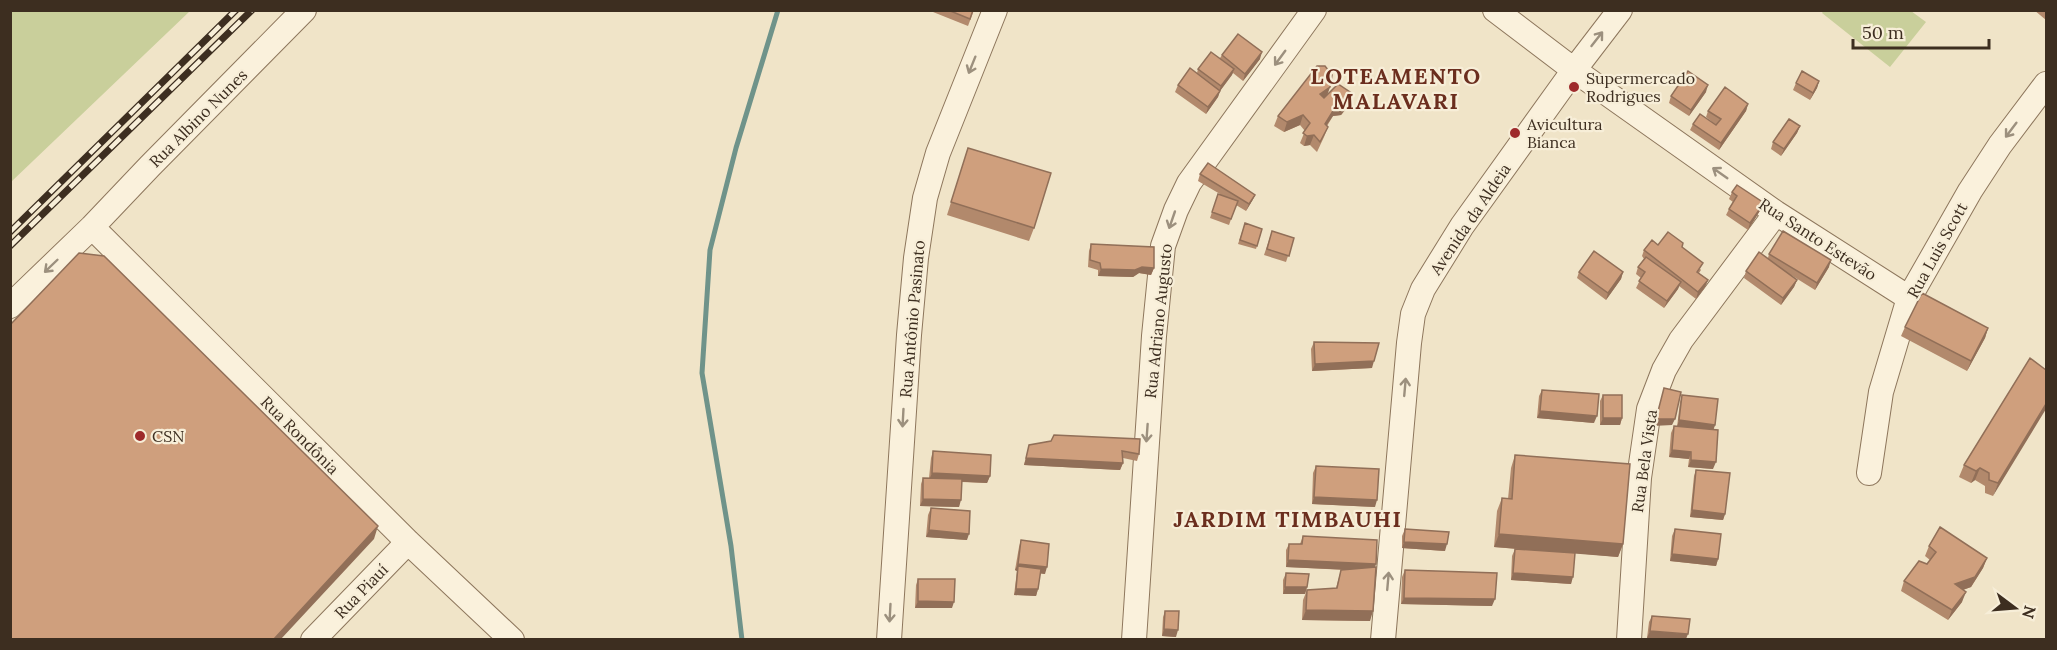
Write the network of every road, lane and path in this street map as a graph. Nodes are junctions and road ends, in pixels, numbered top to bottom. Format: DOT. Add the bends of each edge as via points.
graph roads {
  1 [pos="304,10"];
  2 [pos="994,10"];
  3 [pos="1314,10"];
  4 [pos="1495,10"];
  5 [pos="1620,10"];
  6 [pos="1574,70"];
  7 [pos="2046,84"];
  8 [pos="1776,213"];
  9 [pos="92,227"];
  10 [pos="1909,298"];
  11 [pos="10,306"];
  12 [pos="1869,472"];
  13 [pos="408,542"];
  14 [pos="313,639"];
  15 [pos="512,639"];
  16 [pos="889,639"];
  17 [pos="1134,639"];
  18 [pos="1383,639"];
  19 [pos="1629,639"];
  1 -- 9 [label="street, Rua Albino Nunes"];
  2 -- 16 [label="street, Rua Antônio Pasinato, one-way" via="938,153 925,198 909,335"];
  3 -- 17 [label="street, Rua Adriano Augusto, one-way" via="1190,183 1163,246"];
  4 -- 6 [label="street, Rua Santo Estevão"];
  6 -- 5 [label="street, Avenida da Aldeia, one-way"];
  8 -- 6 [label="street, Rua Santo Estevão, one-way"];
  18 -- 6 [label="street, Avenida da Aldeia, one-way" via="1413,314 1423,289 1462,226"];
  7 -- 10 [label="street, Rua Luis Scott, one-way" via="1970,190"];
  8 -- 10 [label="street, Rua Santo Estevão"];
  8 -- 19 [label="street, Rua Bela Vista" via="1681,340 1649,409 1639,478"];
  9 -- 11 [label="street, Rua Albino Nunes, one-way"];
  9 -- 13 [label="street, Rua Rondônia"];
  10 -- 12 [label="street, Rua Luis Scott" via="1881,392"];
  13 -- 14 [label="street, Rua Piauí"];
  13 -- 15 [label="street, Rua Rondônia"];
}
